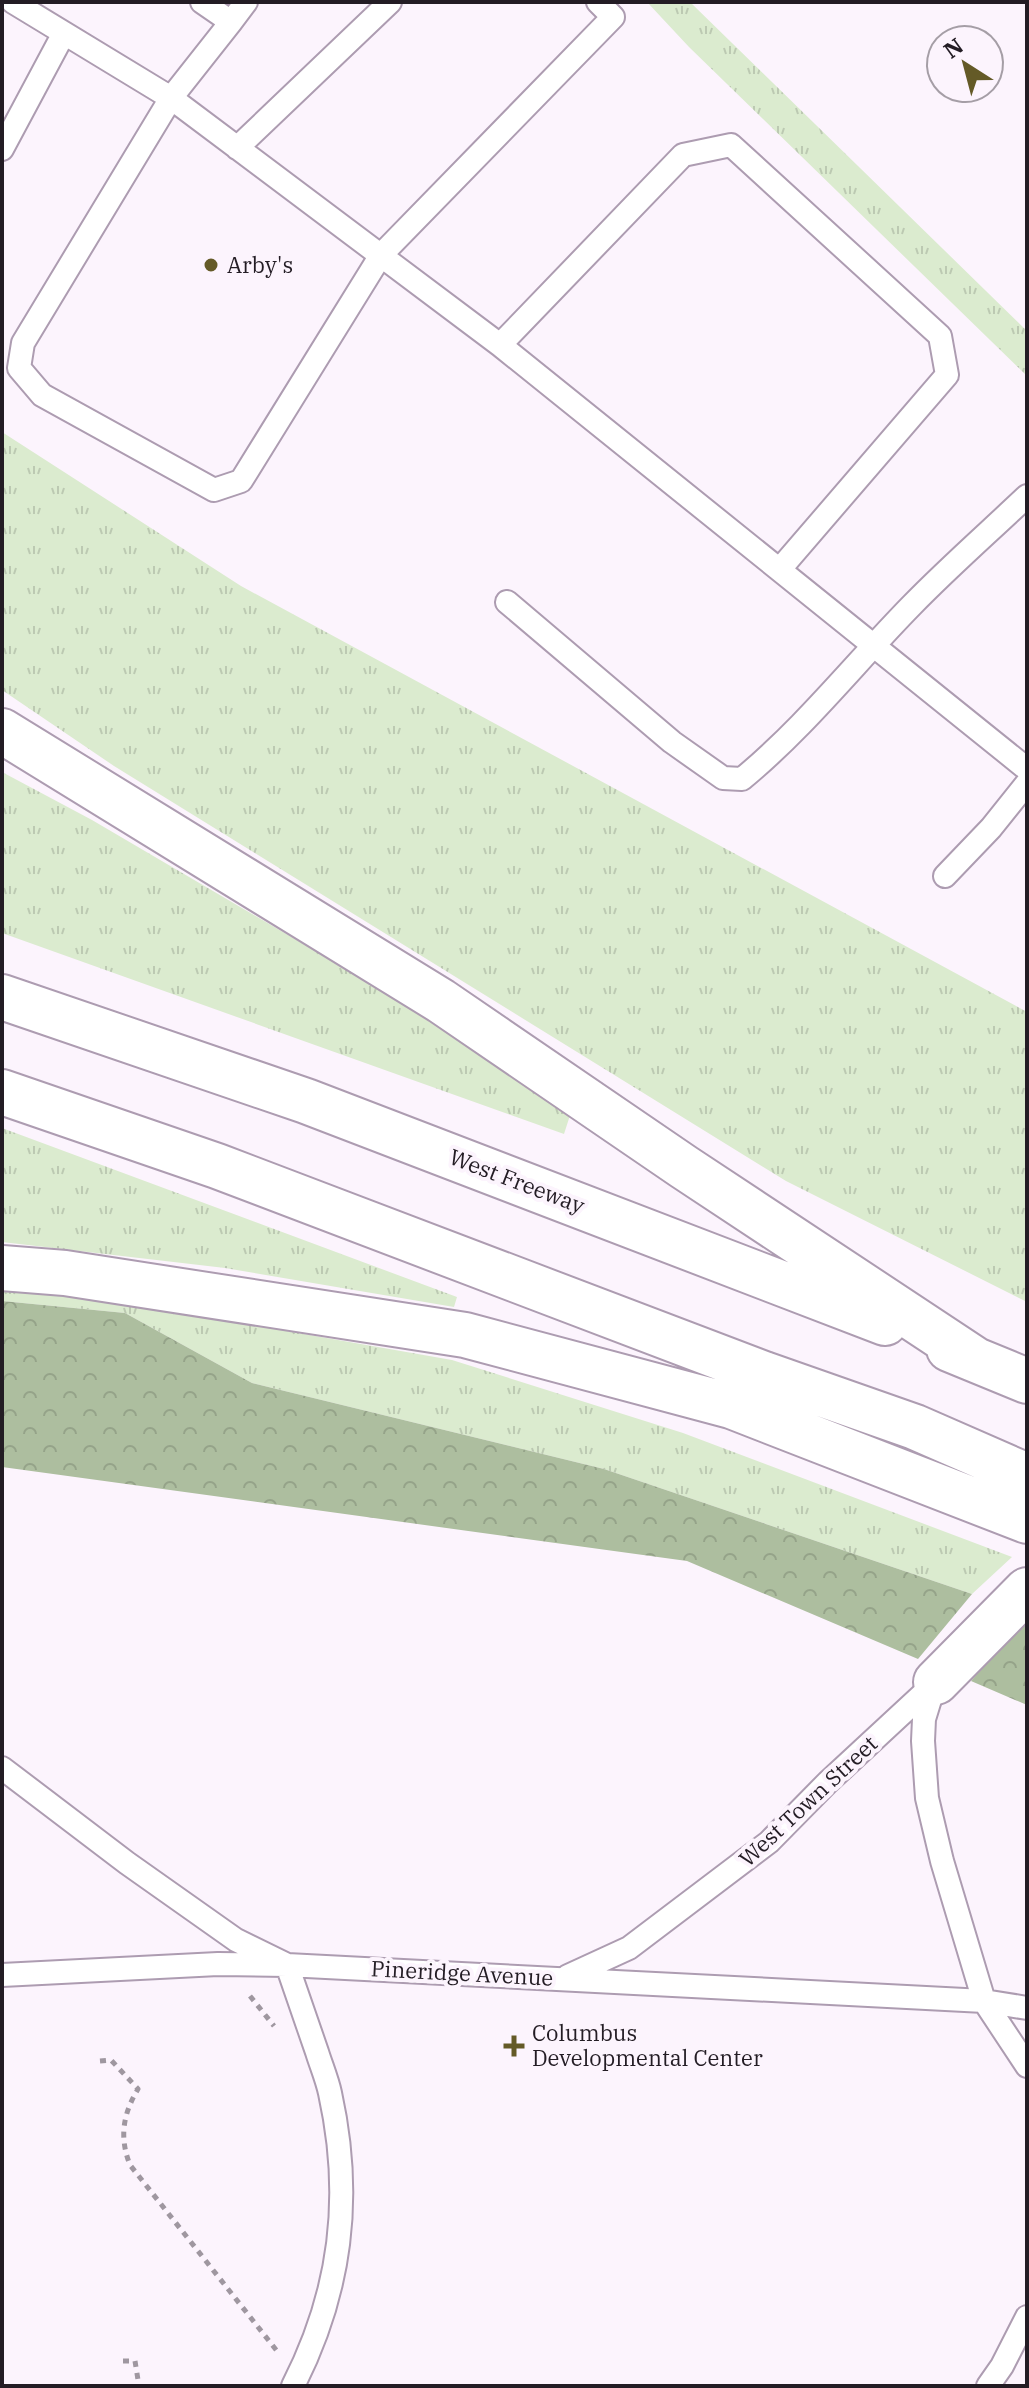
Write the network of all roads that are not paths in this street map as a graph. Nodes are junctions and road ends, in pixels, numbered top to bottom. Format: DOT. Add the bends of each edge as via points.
graph roads {
  1 [pos="13,2"];
  2 [pos="202,2"];
  3 [pos="246,2"];
  4 [pos="390,2"];
  5 [pos="598,2"];
  6 [pos="231,22"];
  7 [pos="64,33"];
  8 [pos="171,98"];
  9 [pos="237,148"];
  10 [pos="2,149"];
  11 [pos="381,255"];
  12 [pos="500,345"];
  13 [pos="1027,496"];
  14 [pos="780,569"];
  15 [pos="507,602"];
  16 [pos="874,645"];
  17 [pos="2,731"];
  18 [pos="1027,769"];
  19 [pos="1027,783"];
  20 [pos="945,876"];
  21 [pos="2,997"];
  22 [pos="2,1092"];
  23 [pos="2,1268"];
  24 [pos="976,1360"];
  25 [pos="1027,1381"];
  26 [pos="1027,1476"];
  27 [pos="1027,1521"];
  28 [pos="1027,1590"];
  29 [pos="936,1682"];
  30 [pos="2,1768"];
  31 [pos="287,1965"];
  32 [pos="2,1975"];
  33 [pos="564,1979"];
  34 [pos="984,2001"];
  35 [pos="1027,2008"];
  36 [pos="1027,2066"];
  37 [pos="1027,2317"];
  38 [pos="293,2386"];
  39 [pos="988,2386"];
  1 -- 7 [label="lane"];
  2 -- 6 [label="lane"];
  3 -- 6 [label="lane"];
  4 -- 9 [label="lane"];
  5 -- 11 [label="lane" via="613,17"];
  6 -- 8 [label="lane"];
  7 -- 8 [label="lane"];
  7 -- 10 [label="lane"];
  8 -- 9 [label="lane"];
  8 -- 11 [label="lane" via="23,343 19,368 42,395 214,490 241,481"];
  9 -- 11 [label="lane"];
  11 -- 12 [label="lane"];
  12 -- 14 [label="lane"];
  12 -- 14 [label="lane" via="683,155 731,145 940,336 947,375"];
  13 -- 16 [label="lane"];
  14 -- 16 [label="lane"];
  15 -- 16 [label="lane" via="672,742 723,778 742,779 772,754"];
  16 -- 18 [label="lane"];
  17 -- 24 [label="main road" via="441,1001"];
  19 -- 20 [label="lane"];
  21 -- 24 [label="main road, West Freeway" via="306,1101"];
  22 -- 26 [label="main road" via="217,1166 915,1427"];
  23 -- 27 [label="main road" via="65,1273 465,1335 731,1406"];
  24 -- 25 [label="main road, West Freeway"];
  28 -- 29 [label="main road, West Town Street"];
  29 -- 33 [label="lane, West Town Street" via="769,1842 629,1948"];
  29 -- 34 [label="lane" via="924,1719 927,1798"];
  30 -- 31 [label="lane, Pineridge Avenue" via="236,1940"];
  31 -- 32 [label="lane"];
  31 -- 33 [label="lane, Pineridge Avenue"];
  31 -- 38 [label="lane" via="330,2092 343,2191 332,2288"];
  33 -- 34 [label="lane, Pineridge Avenue"];
  34 -- 35 [label="lane, Pineridge Avenue"];
  34 -- 36 [label="lane"];
  37 -- 39 [label="lane"];
}
